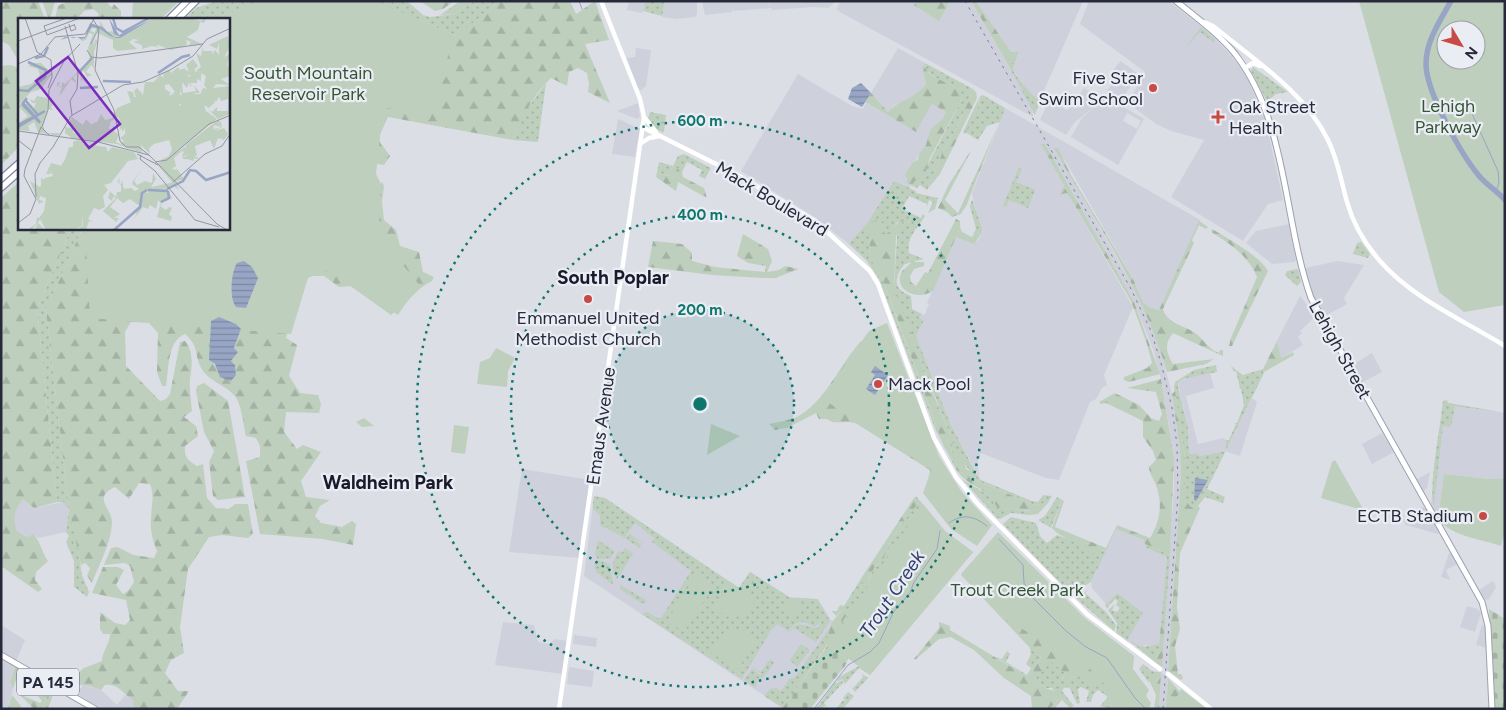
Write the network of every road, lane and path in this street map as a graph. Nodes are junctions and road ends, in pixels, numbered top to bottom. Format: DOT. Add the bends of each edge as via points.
graph roads {
  1 [pos="187,1"];
  2 [pos="196,1"];
  3 [pos="601,1"];
  4 [pos="1176,1"];
  5 [pos="170,18"];
  6 [pos="179,18"];
  7 [pos="1204,22"];
  8 [pos="1244,68"];
  9 [pos="1268,70"];
  10 [pos="644,117"];
  11 [pos="642,127"];
  12 [pos="661,136"];
  13 [pos="640,144"];
  14 [pos="18,164"];
  15 [pos="18,173"];
  16 [pos="1,178"];
  17 [pos="1,188"];
  18 [pos="1505,346"];
  19 [pos="1,655"];
  20 [pos="1160,669"];
  21 [pos="1168,674"];
  22 [pos="95,709"];
  23 [pos="559,709"];
  24 [pos="1211,709"];
  25 [pos="1492,709"];
  1 -- 5 [label="highway"];
  2 -- 6 [label="highway"];
  3 -- 10 [label="main road, Emaus Avenue" via="640,99"];
  4 -- 7 [label="main road, Lehigh Street"];
  7 -- 8 [label="main road, Lehigh Street" via="1225,42"];
  7 -- 9 [label="main road"];
  8 -- 9 [label="main road" via="1253,63"];
  8 -- 25 [label="main road, Lehigh Street" via="1269,120 1300,264 1314,304 1482,602 1488,626"];
  9 -- 18 [label="main road" via="1299,98 1321,126 1336,159 1352,218 1380,260 1413,290"];
  10 -- 11 [label="main road, Emaus Avenue"];
  10 -- 12 [label="main road"];
  11 -- 12 [label="main road, Mack Boulevard"];
  11 -- 13 [label="main road, Emaus Avenue"];
  12 -- 13 [label="main road"];
  12 -- 20 [label="main road, Mack Boulevard" via="736,174 815,221 860,260 878,284 934,438 961,484 1088,615"];
  13 -- 23 [label="main road, Emaus Avenue"];
  14 -- 16 [label="highway"];
  15 -- 17 [label="highway"];
  19 -- 22 [label="main road, PA 145"];
  21 -- 24 [label="main road"];
}
